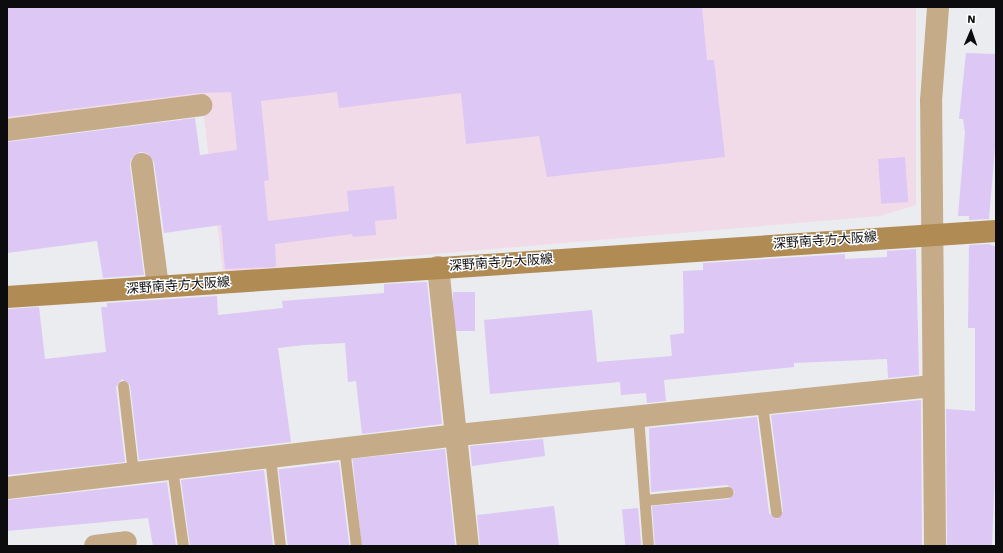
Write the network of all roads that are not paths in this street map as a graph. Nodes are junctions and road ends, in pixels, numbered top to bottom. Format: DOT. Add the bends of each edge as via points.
graph roads {
  1 [pos="938,7"];
  2 [pos="201,105"];
  3 [pos="7,130"];
  4 [pos="142,164"];
  5 [pos="996,231"];
  6 [pos="933,233"];
  7 [pos="438,267"];
  8 [pos="158,287"];
  9 [pos="7,297"];
  10 [pos="123,386"];
  11 [pos="932,386"];
  12 [pos="762,404"];
  13 [pos="638,416"];
  14 [pos="458,435"];
  15 [pos="344,448"];
  16 [pos="270,457"];
  17 [pos="172,468"];
  18 [pos="133,473"];
  19 [pos="7,488"];
  20 [pos="728,492"];
  21 [pos="645,500"];
  22 [pos="776,512"];
  23 [pos="126,542"];
  24 [pos="95,546"];
  25 [pos="183,546"];
  26 [pos="280,546"];
  27 [pos="356,546"];
  28 [pos="468,546"];
  29 [pos="648,546"];
  30 [pos="936,546"];
  1 -- 6 [label="street" via="931,100"];
  2 -- 3 [label="street"];
  4 -- 8 [label="street"];
  5 -- 6 [label="main road, 深野南寺方大阪線"];
  6 -- 7 [label="main road, 深野南寺方大阪線"];
  6 -- 11 [label="street"];
  7 -- 8 [label="main road, 深野南寺方大阪線"];
  7 -- 14 [label="street"];
  8 -- 9 [label="main road, 深野南寺方大阪線"];
  10 -- 18 [label="lane"];
  11 -- 12 [label="street"];
  11 -- 30 [label="street"];
  12 -- 13 [label="street"];
  12 -- 22 [label="lane"];
  13 -- 14 [label="street"];
  13 -- 21 [label="lane"];
  14 -- 15 [label="street"];
  14 -- 28 [label="street"];
  15 -- 16 [label="street"];
  15 -- 27 [label="lane"];
  16 -- 17 [label="street"];
  16 -- 26 [label="lane"];
  17 -- 18 [label="street"];
  17 -- 25 [label="lane"];
  18 -- 19 [label="street"];
  20 -- 21 [label="lane"];
  21 -- 29 [label="lane"];
  23 -- 24 [label="street"];
}
